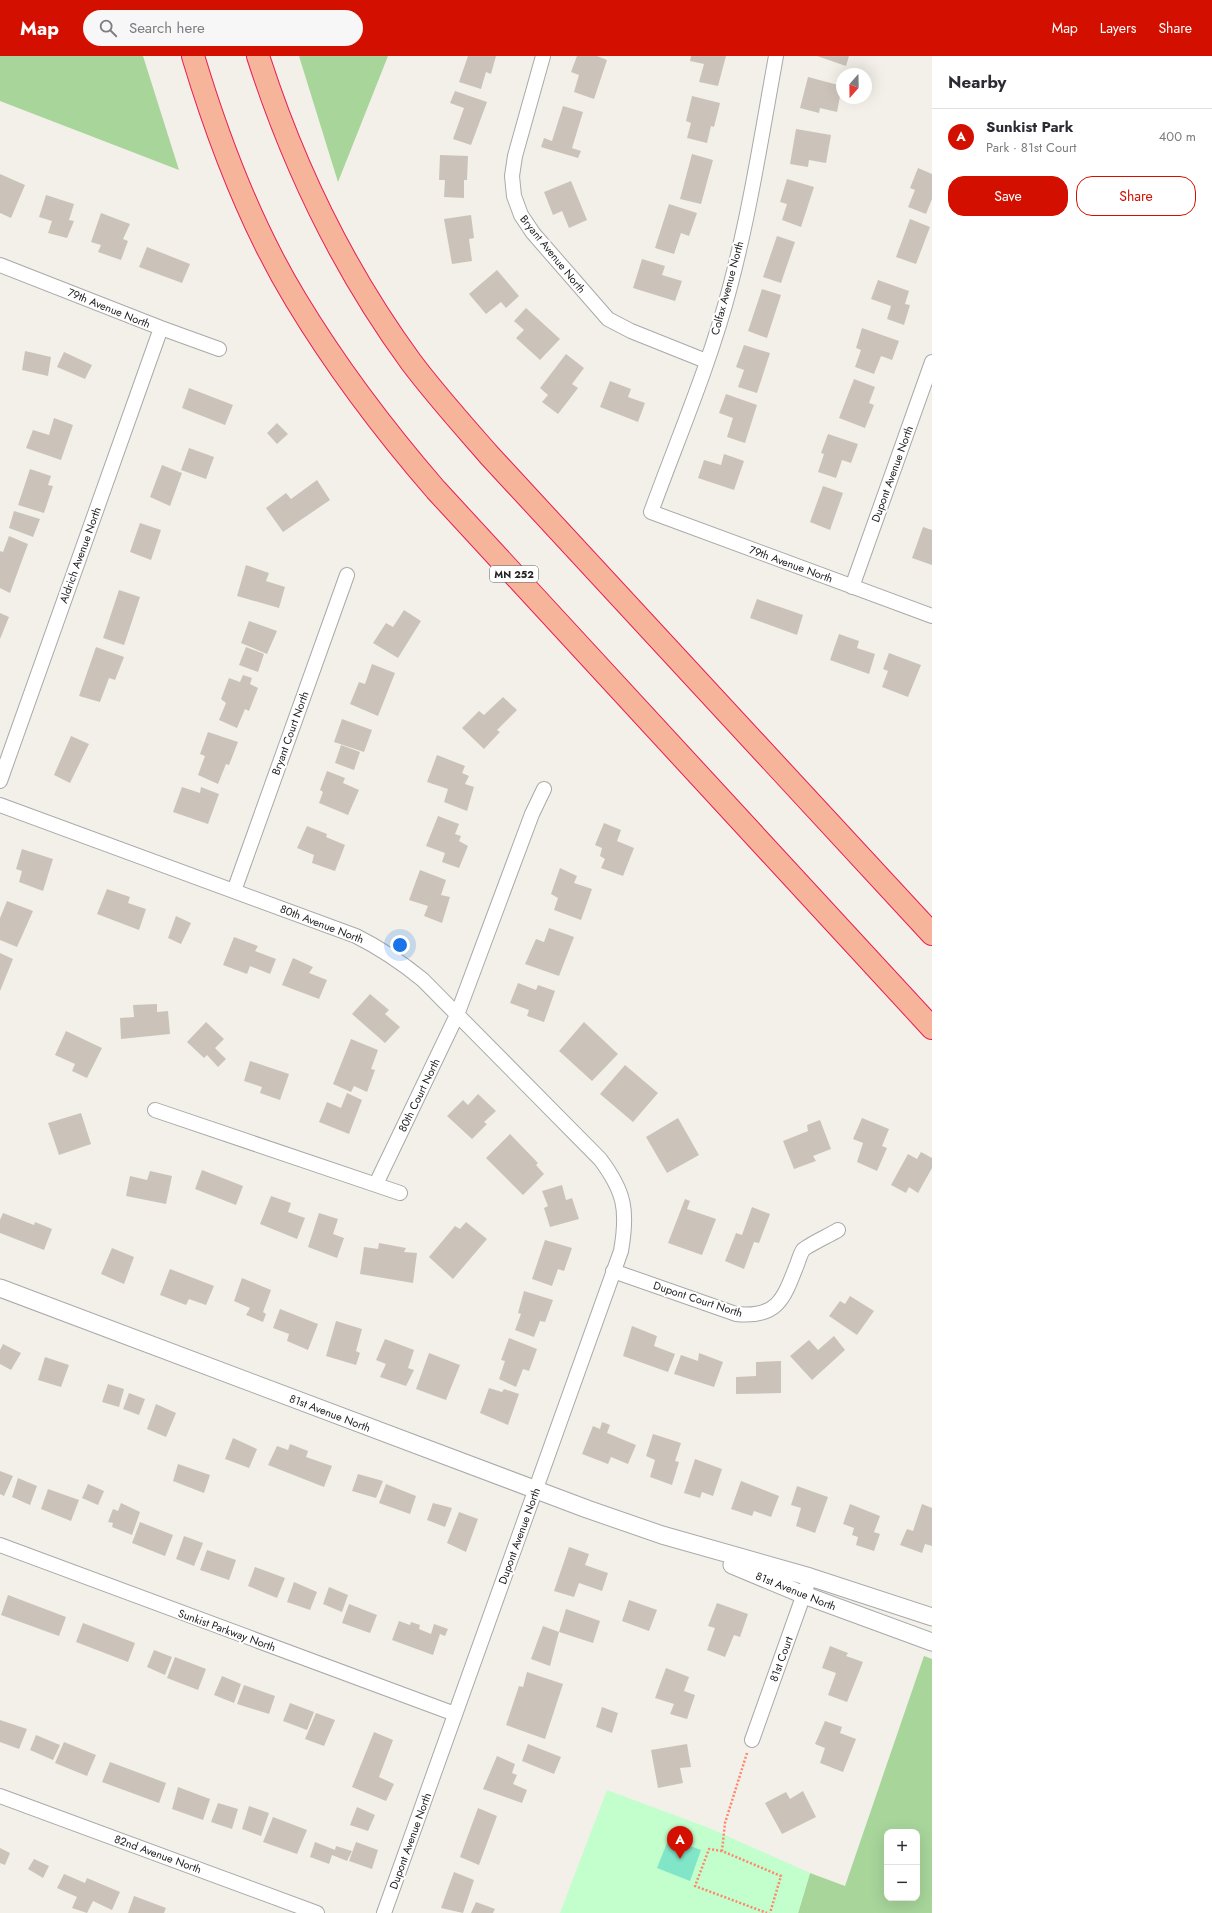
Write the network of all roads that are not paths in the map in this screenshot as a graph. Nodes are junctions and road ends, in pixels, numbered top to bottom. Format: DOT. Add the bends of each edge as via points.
graph roads {
  1 [pos="193,56"];
  2 [pos="258,56"];
  3 [pos="543,56"];
  4 [pos="776,56"];
  5 [pos="0,265"];
  6 [pos="161,328"];
  7 [pos="219,349"];
  8 [pos="706,361"];
  9 [pos="932,362"];
  10 [pos="651,512"];
  11 [pos="347,575"];
  12 [pos="852,587"];
  13 [pos="932,616"];
  14 [pos="0,781"];
  15 [pos="544,789"];
  16 [pos="0,805"];
  17 [pos="234,891"];
  18 [pos="932,934"];
  19 [pos="458,1015"];
  20 [pos="932,1028"];
  21 [pos="155,1110"];
  22 [pos="600,1159"];
  23 [pos="376,1184"];
  24 [pos="400,1193"];
  25 [pos="838,1230"];
  26 [pos="613,1271"];
  27 [pos="0,1288"];
  28 [pos="535,1490"];
  29 [pos="662,1535"];
  30 [pos="0,1545"];
  31 [pos="810,1577"];
  32 [pos="804,1595"];
  33 [pos="932,1617"];
  34 [pos="932,1642"];
  35 [pos="455,1714"];
  36 [pos="752,1740"];
  37 [pos="0,1796"];
  38 [pos="317,1913"];
  39 [pos="384,1913"];
  1 -- 20 [label="highway, MN 252" via="217,131 273,258 321,341 368,408 436,490"];
  2 -- 18 [label="highway" via="301,170 330,233 366,296 423,378 489,455"];
  3 -- 8 [label="street, Bryant Avenue North" via="515,156 512,176 514,196 521,215 533,233 608,319 631,332"];
  4 -- 8 [label="street, Colfax Avenue North" via="730,288"];
  5 -- 6 [label="street, 79th Avenue North"];
  6 -- 7 [label="street, 79th Avenue North"];
  6 -- 14 [label="street, Aldrich Avenue North"];
  8 -- 10 [label="street, Colfax Avenue North"];
  9 -- 12 [label="street, Dupont Avenue North"];
  10 -- 12 [label="street, 79th Avenue North"];
  11 -- 17 [label="street, Bryant Court North"];
  12 -- 13 [label="street, 79th Avenue North"];
  15 -- 19 [label="street, 80th Court North" via="532,814"];
  16 -- 17 [label="street, 80th Avenue North"];
  17 -- 19 [label="street, 80th Avenue North" via="379,947 423,980"];
  19 -- 22 [label="street, 80th Avenue North"];
  19 -- 23 [label="street, 80th Court North"];
  21 -- 23 [label="street"];
  22 -- 26 [label="street, Dupont Avenue North" via="615,1179 623,1202 625,1227"];
  23 -- 24 [label="street"];
  25 -- 26 [label="street, Dupont Court North" via="803,1250 781,1301 768,1311 752,1316 736,1314"];
  26 -- 28 [label="street, Dupont Avenue North"];
  27 -- 28 [label="street, 81st Avenue North"];
  28 -- 29 [label="street, 81st Avenue North"];
  28 -- 35 [label="street, Dupont Avenue North"];
  29 -- 31 [label="street, 81st Avenue North"];
  29 -- 32 [label="street, 81st Avenue North"];
  30 -- 35 [label="street, Sunkist Parkway North"];
  31 -- 32 [label="street, 81st Court"];
  31 -- 33 [label="street, 81st Avenue North"];
  32 -- 34 [label="street, 81st Avenue North"];
  32 -- 36 [label="street, 81st Court"];
  35 -- 39 [label="street, Dupont Avenue North"];
  37 -- 38 [label="street, 82nd Avenue North"];
}
